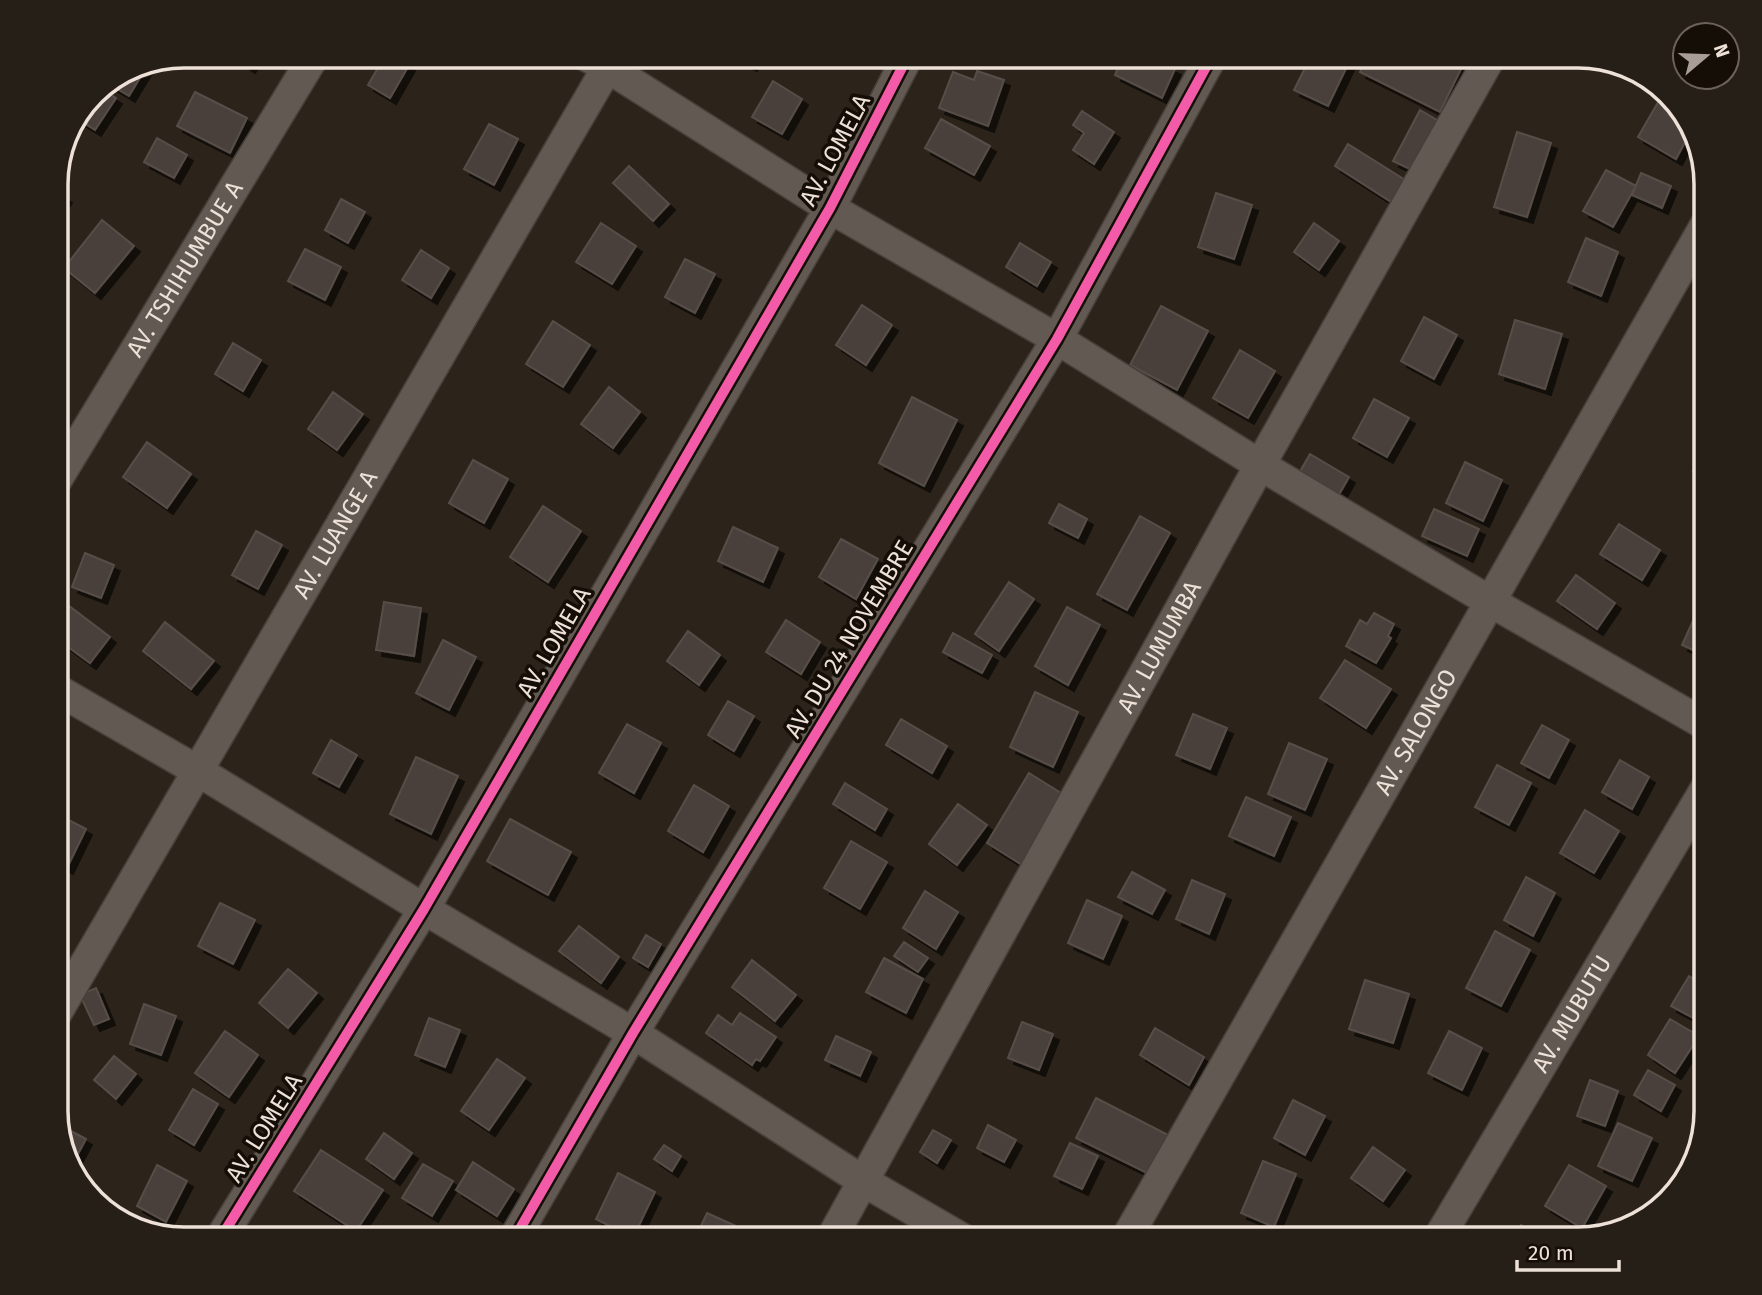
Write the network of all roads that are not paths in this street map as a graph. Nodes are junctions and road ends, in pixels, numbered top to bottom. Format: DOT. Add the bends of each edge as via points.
graph roads {
  1 [pos="307,68"];
  2 [pos="597,68"];
  3 [pos="614,68"];
  4 [pos="902,68"];
  5 [pos="1205,68"];
  6 [pos="1484,68"];
  7 [pos="830,208"];
  8 [pos="1694,242"];
  9 [pos="1056,340"];
  10 [pos="68,461"];
  11 [pos="1260,465"];
  12 [pos="1491,602"];
  13 [pos="68,696"];
  14 [pos="1694,718"];
  15 [pos="198,771"];
  16 [pos="1694,808"];
  17 [pos="424,909"];
  18 [pos="68,993"];
  19 [pos="633,1032"];
  20 [pos="863,1181"];
  21 [pos="227,1227"];
  22 [pos="521,1227"];
  23 [pos="838,1227"];
  24 [pos="942,1227"];
  25 [pos="1133,1227"];
  26 [pos="1445,1227"];
  1 -- 10 [label="street, AV. TSHIHUMBUE A"];
  2 -- 15 [label="street, AV. LUANGE A"];
  3 -- 7 [label="street"];
  4 -- 7 [label="street, AV. LOMELA"];
  5 -- 9 [label="street, AV. DU 24 NOVEMBRE"];
  6 -- 11 [label="street, AV. LUMUMBA"];
  7 -- 9 [label="street"];
  7 -- 17 [label="street, AV. LOMELA"];
  8 -- 12 [label="street, AV. SALONGO"];
  9 -- 11 [label="street"];
  9 -- 19 [label="street, AV. DU 24 NOVEMBRE"];
  11 -- 12 [label="street"];
  11 -- 20 [label="street, AV. LUMUMBA"];
  12 -- 14 [label="street"];
  12 -- 25 [label="street, AV. SALONGO"];
  13 -- 15 [label="street"];
  15 -- 17 [label="street"];
  15 -- 18 [label="street, AV. LUANGE A"];
  16 -- 26 [label="street, AV. MUBUTU"];
  17 -- 19 [label="street"];
  17 -- 21 [label="street, AV. LOMELA"];
  19 -- 20 [label="street"];
  19 -- 22 [label="street, AV. DU 24 NOVEMBRE"];
  20 -- 23 [label="street, AV. LUMUMBA"];
  20 -- 24 [label="street"];
}
